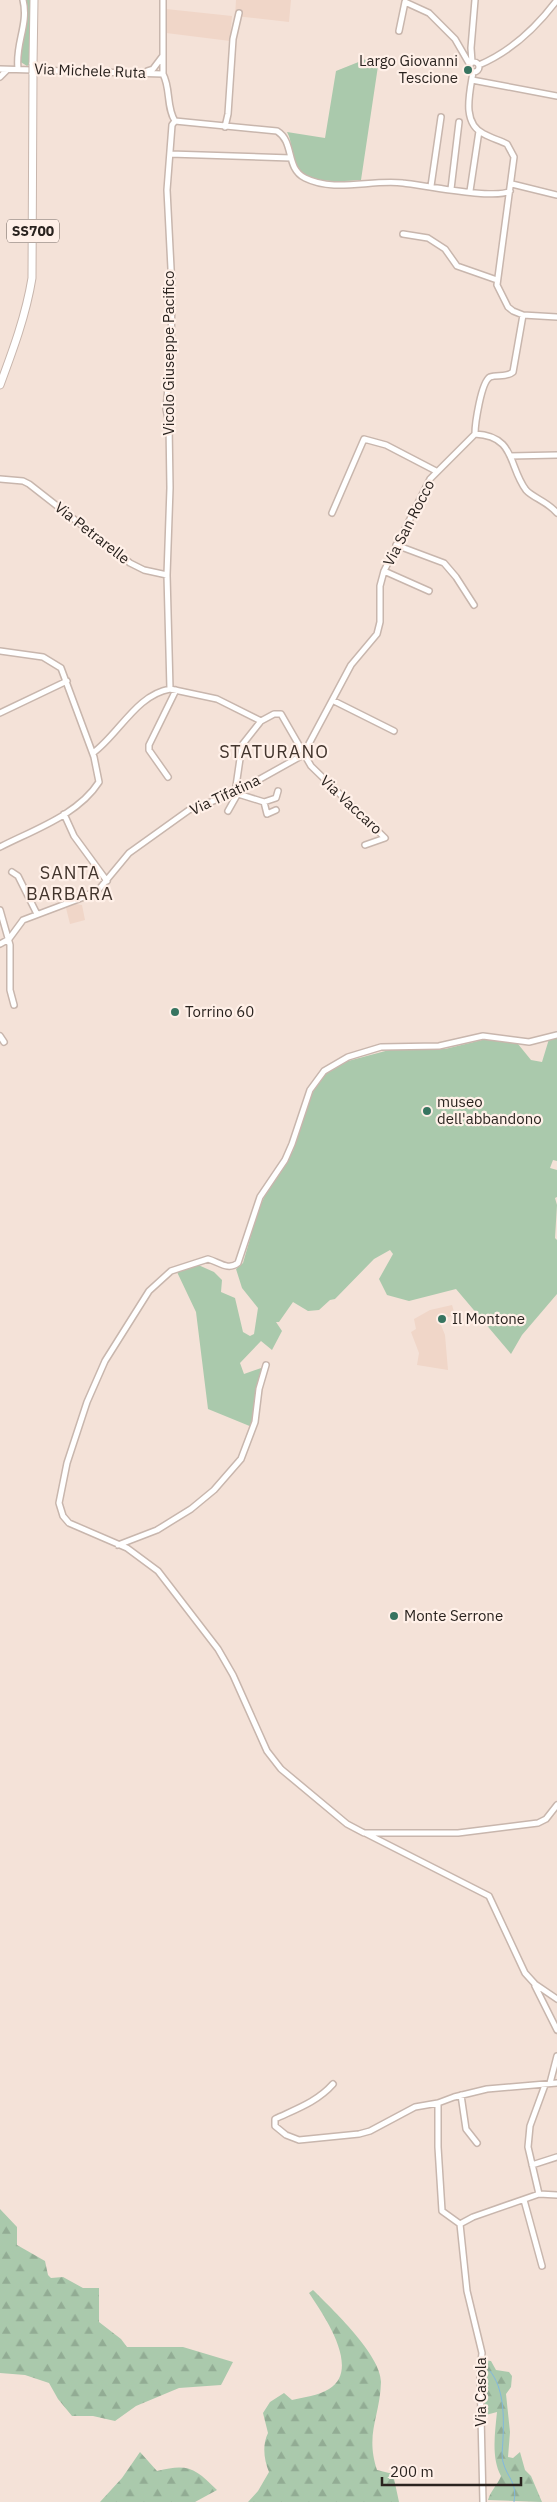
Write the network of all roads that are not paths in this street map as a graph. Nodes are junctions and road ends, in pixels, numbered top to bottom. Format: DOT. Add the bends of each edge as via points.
graph roads {
  1 [pos="23,0"];
  2 [pos="34,0"];
  3 [pos="164,0"];
  4 [pos="474,0"];
  5 [pos="557,0"];
  6 [pos="554,8"];
  7 [pos="240,13"];
  8 [pos="399,30"];
  9 [pos="163,55"];
  10 [pos="471,64"];
  11 [pos="479,65"];
  12 [pos="10,68"];
  13 [pos="18,68"];
  14 [pos="0,69"];
  15 [pos="474,72"];
  16 [pos="142,73"];
  17 [pos="163,74"];
  18 [pos="0,77"];
  19 [pos="472,80"];
  20 [pos="557,96"];
  21 [pos="441,117"];
  22 [pos="174,122"];
  23 [pos="459,122"];
  24 [pos="225,127"];
  25 [pos="479,131"];
  26 [pos="170,154"];
  27 [pos="291,158"];
  28 [pos="512,184"];
  29 [pos="431,186"];
  30 [pos="451,189"];
  31 [pos="510,190"];
  32 [pos="470,191"];
  33 [pos="557,196"];
  34 [pos="403,234"];
  35 [pos="497,280"];
  36 [pos="523,315"];
  37 [pos="557,317"];
  38 [pos="0,385"];
  39 [pos="475,434"];
  40 [pos="557,455"];
  41 [pos="510,456"];
  42 [pos="436,471"];
  43 [pos="0,479"];
  44 [pos="332,513"];
  45 [pos="557,513"];
  46 [pos="396,545"];
  47 [pos="384,571"];
  48 [pos="167,575"];
  49 [pos="429,591"];
  50 [pos="474,605"];
  51 [pos="0,651"];
  52 [pos="67,681"];
  53 [pos="170,689"];
  54 [pos="176,690"];
  55 [pos="334,700"];
  56 [pos="0,713"];
  57 [pos="261,721"];
  58 [pos="394,731"];
  59 [pos="93,753"];
  60 [pos="303,755"];
  61 [pos="168,777"];
  62 [pos="278,791"];
  63 [pos="236,794"];
  64 [pos="264,802"];
  65 [pos="276,810"];
  66 [pos="228,811"];
  67 [pos="64,814"];
  68 [pos="365,845"];
  69 [pos="0,847"];
  70 [pos="12,872"];
  71 [pos="107,882"];
  72 [pos="0,910"];
  73 [pos="37,914"];
  74 [pos="9,939"];
  75 [pos="0,944"];
  76 [pos="14,1006"];
  77 [pos="557,1035"];
  78 [pos="0,1036"];
  79 [pos="4,1042"];
  80 [pos="266,1365"];
  81 [pos="118,1545"];
  82 [pos="557,1805"];
  83 [pos="364,1833"];
  84 [pos="535,1984"];
  85 [pos="557,2000"];
  86 [pos="557,2030"];
  87 [pos="557,2056"];
  88 [pos="557,2083"];
  89 [pos="333,2084"];
  90 [pos="548,2084"];
  91 [pos="461,2095"];
  92 [pos="438,2104"];
  93 [pos="476,2143"];
  94 [pos="557,2157"];
  95 [pos="532,2165"];
  96 [pos="538,2194"];
  97 [pos="557,2195"];
  98 [pos="524,2200"];
  99 [pos="460,2224"];
  100 [pos="542,2266"];
  101 [pos="483,2502"];
  1 -- 13 [label="street, Via Michele Ruta" via="24,28 18,48"];
  2 -- 38 [label="highway, SS700, bridge" via="32,278 28,304"];
  3 -- 9 [label="street"];
  4 -- 10 [label="street"];
  5 -- 6 [label="street"];
  6 -- 11 [label="street" via="513,46"];
  7 -- 24 [label="street" via="233,39"];
  8 -- 10 [label="street" via="405,2 423,9 455,39"];
  9 -- 16 [label="street" via="153,69"];
  9 -- 17 [label="street"];
  10 -- 11 [label="street"];
  10 -- 15 [label="street" via="470,69"];
  11 -- 15 [label="street"];
  12 -- 13 [label="street, Via Michele Ruta"];
  12 -- 14 [label="street, Via Michele Ruta"];
  12 -- 18 [label="street"];
  13 -- 16 [label="street, Via Michele Ruta"];
  15 -- 19 [label="street"];
  16 -- 17 [label="street, Via Michele Ruta"];
  17 -- 22 [label="street, Via Michele Ruta"];
  19 -- 20 [label="street"];
  19 -- 25 [label="street" via="469,114"];
  21 -- 29 [label="street"];
  22 -- 24 [label="street"];
  22 -- 26 [label="street, Vicolo Giuseppe Pacifico"];
  23 -- 30 [label="street"];
  24 -- 27 [label="street" via="277,131 286,138"];
  25 -- 28 [label="street" via="511,148 514,157"];
  25 -- 32 [label="street"];
  26 -- 27 [label="street"];
  26 -- 48 [label="street, Vicolo Giuseppe Pacifico" via="167,190 172,288 166,409 170,488"];
  27 -- 29 [label="street" via="298,174 333,186 389,182"];
  28 -- 31 [label="street"];
  28 -- 33 [label="street"];
  29 -- 30 [label="street"];
  30 -- 32 [label="street"];
  31 -- 32 [label="street" via="507,193"];
  31 -- 35 [label="street"];
  34 -- 35 [label="street" via="428,238 445,249 457,266"];
  35 -- 36 [label="street" via="508,307"];
  36 -- 37 [label="street"];
  36 -- 39 [label="street" via="512,372 486,381"];
  39 -- 41 [label="street" via="494,438"];
  39 -- 42 [label="street, Via San Rocco"];
  40 -- 41 [label="street"];
  41 -- 45 [label="street" via="526,490 546,501"];
  42 -- 44 [label="street" via="386,445 364,439"];
  42 -- 46 [label="street, Via San Rocco"];
  43 -- 48 [label="street, Via Petrarelle" via="24,481 130,563"];
  46 -- 47 [label="street, Via San Rocco"];
  46 -- 50 [label="street" via="444,563"];
  47 -- 49 [label="street"];
  47 -- 55 [label="street, Via San Rocco" via="380,586 379,626 374,640 360,652"];
  48 -- 53 [label="street"];
  51 -- 52 [label="street" via="50,660 61,668"];
  52 -- 56 [label="street"];
  52 -- 59 [label="street"];
  53 -- 54 [label="street"];
  53 -- 59 [label="street" via="150,696 130,714 106,744"];
  54 -- 57 [label="street" via="217,699"];
  54 -- 61 [label="street" via="148,745 148,750"];
  55 -- 58 [label="street"];
  55 -- 60 [label="street"];
  57 -- 60 [label="street" via="281,714"];
  57 -- 63 [label="street" via="242,745"];
  59 -- 67 [label="street" via="99,782 87,798"];
  60 -- 63 [label="street, Via Tifatina"];
  60 -- 68 [label="street, Via Vaccaro" via="317,773 385,838"];
  62 -- 64 [label="street" via="276,798"];
  63 -- 64 [label="street"];
  63 -- 66 [label="street"];
  63 -- 71 [label="street, Via Tifatina" via="189,810 129,853"];
  64 -- 65 [label="street" via="267,814"];
  67 -- 69 [label="street"];
  67 -- 71 [label="street" via="74,836"];
  70 -- 73 [label="street" via="18,876"];
  71 -- 73 [label="street, Via Tifatina" via="84,897"];
  72 -- 74 [label="street"];
  73 -- 74 [label="street, Via Tifatina" via="19,923"];
  74 -- 75 [label="street"];
  74 -- 76 [label="street" via="10,990"];
  77 -- 81 [label="street" via="529,1042 483,1036 438,1046 381,1047 348,1057 324,1071 310,1090 285,1160 260,1197 238,1263 234,1267 226,1267 208,1259 171,1271 149,1292 122,1331 90,1394 67,1463 59,1509 69,1523"];
  78 -- 79 [label="street"];
  80 -- 81 [label="street" via="255,1422 241,1458 214,1490 191,1509 157,1530"];
  81 -- 83 [label="street" via="135,1552 158,1571 199,1622 233,1675 267,1751 281,1769 326,1808"];
  82 -- 83 [label="street" via="546,1819 538,1823 502,1829 458,1833"];
  83 -- 84 [label="street" via="489,1896 525,1973"];
  84 -- 85 [label="street"];
  84 -- 86 [label="street"];
  87 -- 90 [label="street"];
  88 -- 90 [label="street"];
  89 -- 92 [label="street" via="297,2111 275,2119 276,2126 299,2140 343,2136 370,2131 415,2107"];
  90 -- 91 [label="street" via="487,2089"];
  90 -- 95 [label="street" via="530,2126 528,2147"];
  91 -- 92 [label="street"];
  91 -- 93 [label="street" via="466,2129"];
  92 -- 99 [label="street" via="442,2211"];
  94 -- 95 [label="street"];
  95 -- 96 [label="street"];
  96 -- 97 [label="street"];
  96 -- 98 [label="street"];
  98 -- 99 [label="street"];
  98 -- 100 [label="street"];
  99 -- 101 [label="street, Via Casola" via="467,2291 482,2353"];
}
